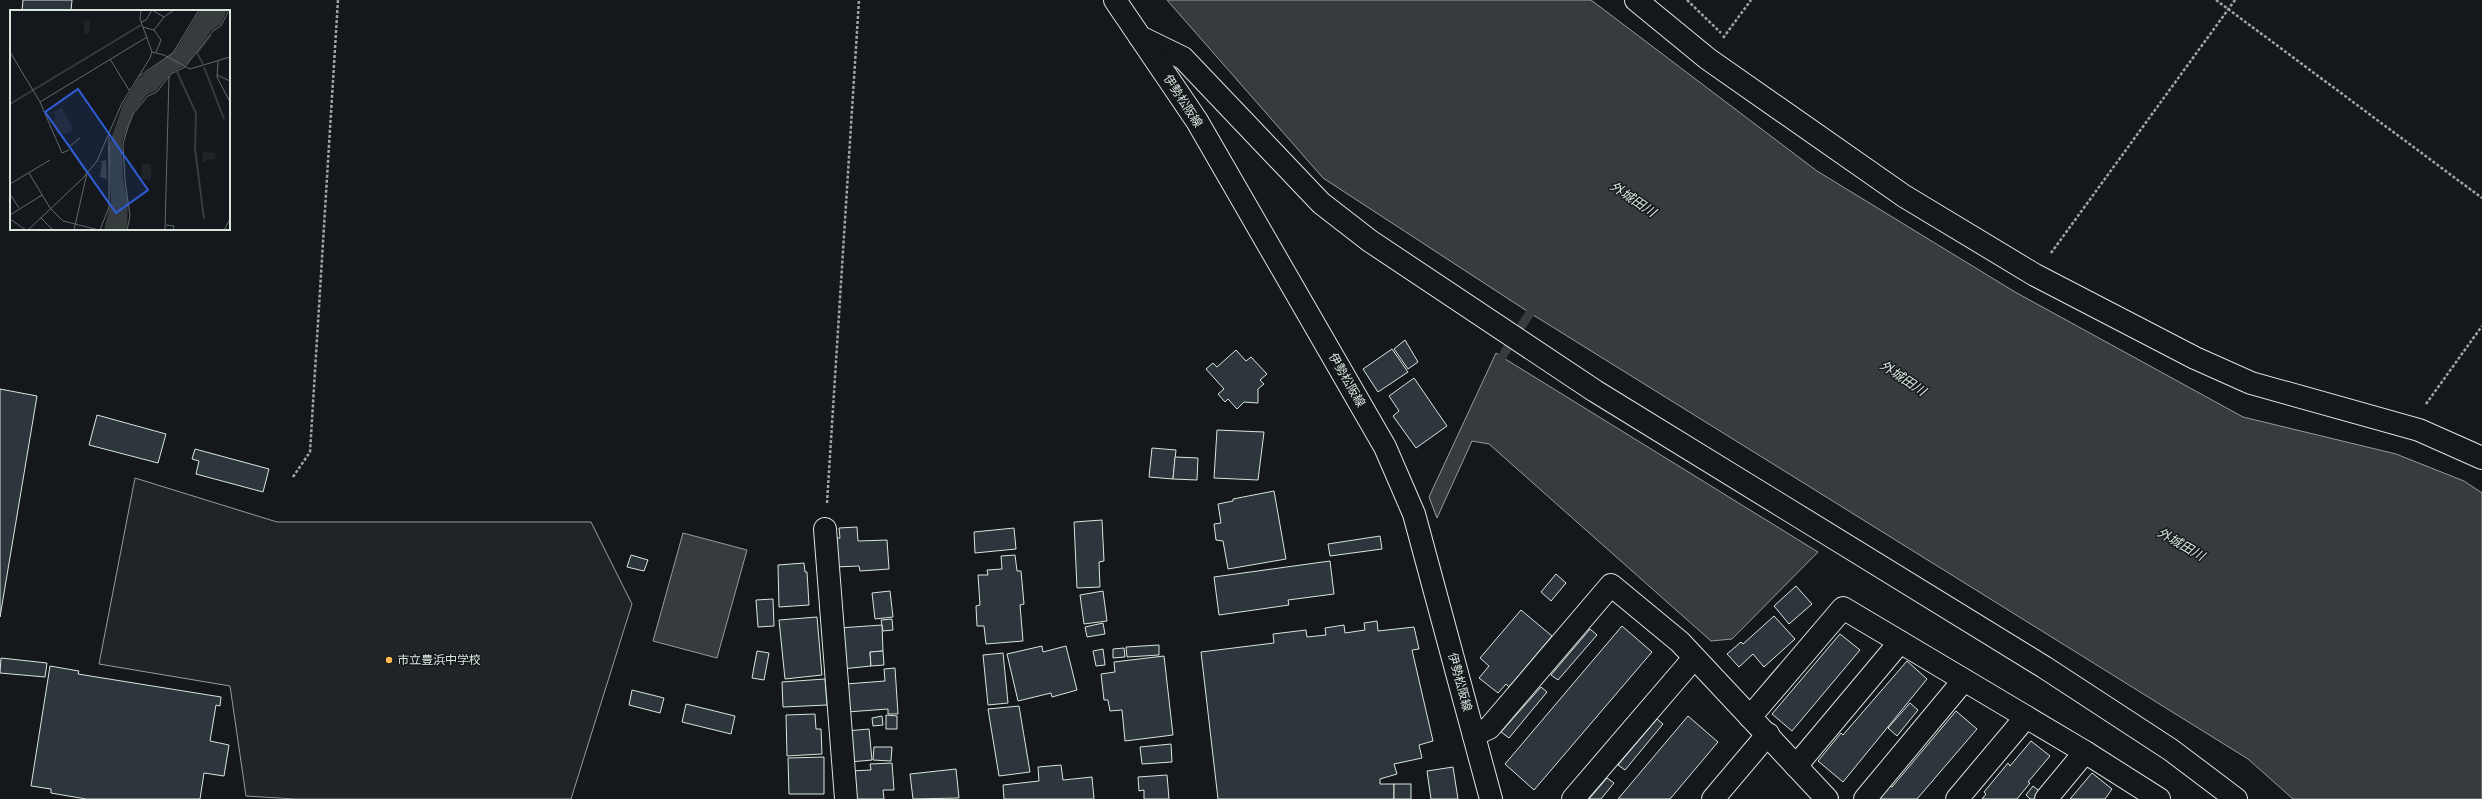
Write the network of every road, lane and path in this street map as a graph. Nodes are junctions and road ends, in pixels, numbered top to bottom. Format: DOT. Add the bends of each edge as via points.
graph roads {
  1 [pos="338,0"];
  2 [pos="859,0"];
  3 [pos="1115,0"];
  4 [pos="1636,0"];
  5 [pos="1687,0"];
  6 [pos="1751,0"];
  7 [pos="2216,0"];
  8 [pos="2236,0"];
  9 [pos="2229,9"];
  10 [pos="1725,36"];
  11 [pos="1140,37"];
  12 [pos="1708,59"];
  13 [pos="2482,198"];
  14 [pos="2035,275"];
  15 [pos="2482,326"];
  16 [pos="2419,430"];
  17 [pos="2482,458"];
  18 [pos="293,477"];
  19 [pos="825,529"];
  20 [pos="1900,642"];
  21 [pos="1694,658"];
  22 [pos="1964,680"];
  23 [pos="1750,717"];
  24 [pos="2026,717"];
  25 [pos="1768,734"];
  26 [pos="1474,735"];
  27 [pos="2086,752"];
  28 [pos="1796,766"];
  29 [pos="2150,797"];
  30 [pos="846,799"];
  31 [pos="1491,799"];
  32 [pos="1573,799"];
  33 [pos="1713,799"];
  34 [pos="1826,799"];
  35 [pos="1866,799"];
  36 [pos="1957,799"];
  37 [pos="2046,799"];
  38 [pos="2236,799"];
  1 -- 18 [label="path" via="310,452"];
  2 -- 19 [label="path"];
  3 -- 11 [label="street, 伊勢松阪線"];
  4 -- 12 [label="street"];
  5 -- 10 [label="path"];
  6 -- 10 [label="path"];
  7 -- 9 [label="path"];
  8 -- 9 [label="path"];
  9 -- 13 [label="path"];
  9 -- 14 [label="path"];
  10 -- 12 [label="path"];
  11 -- 26 [label="street, 伊勢松阪線" via="1197,121 1385,447 1414,514"];
  11 -- 38 [label="street" via="1183,58 1321,203 1370,241 1595,391 2044,667 2171,750"];
  12 -- 14 [label="street" via="1904,196"];
  14 -- 16 [label="street" via="2195,358 2251,383"];
  15 -- 16 [label="path" via="2420,414"];
  16 -- 17 [label="street"];
  19 -- 30 [label="street"];
  20 -- 22 [label="street"];
  20 -- 23 [label="street" via="1844,608"];
  20 -- 28 [label="street"];
  21 -- 23 [label="street"];
  21 -- 26 [label="street" via="1680,642 1611,585 1489,728"];
  21 -- 32 [label="street"];
  22 -- 24 [label="street"];
  22 -- 35 [label="street"];
  23 -- 25 [label="street"];
  24 -- 27 [label="street"];
  24 -- 36 [label="street"];
  25 -- 28 [label="street"];
  25 -- 33 [label="street"];
  26 -- 31 [label="street, 伊勢松阪線"];
  27 -- 29 [label="street"];
  27 -- 37 [label="street"];
  28 -- 34 [label="street"];
}
